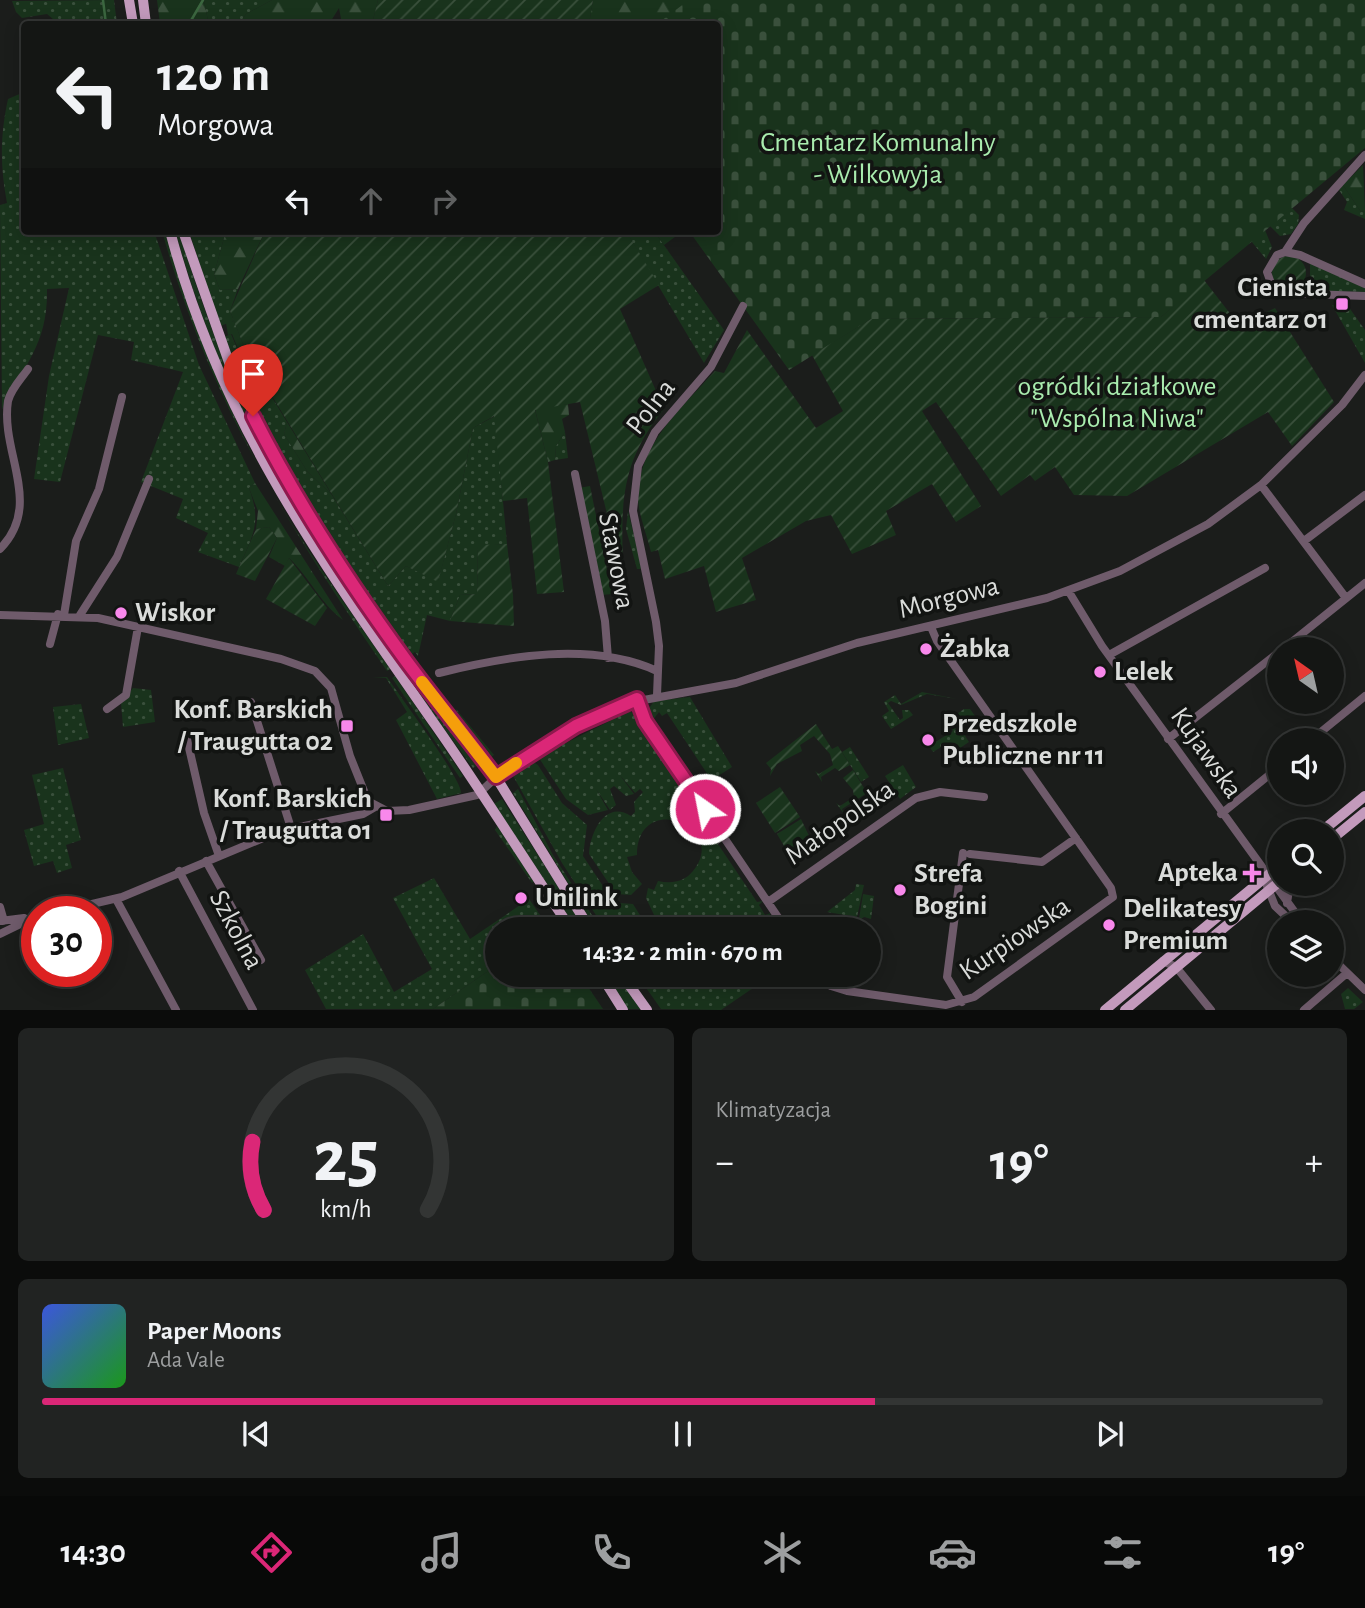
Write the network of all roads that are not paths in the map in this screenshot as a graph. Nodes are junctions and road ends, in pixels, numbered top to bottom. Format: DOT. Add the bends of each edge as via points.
graph roads {
  1 [pos="129,0"];
  2 [pos="143,0"];
  3 [pos="132,21"];
  4 [pos="146,21"];
  5 [pos="1365,155"];
  6 [pos="171,235"];
  7 [pos="184,235"];
  8 [pos="1285,252"];
  9 [pos="1365,284"];
  10 [pos="1365,296"];
  11 [pos="743,306"];
  12 [pos="28,369"];
  13 [pos="1365,375"];
  14 [pos="122,397"];
  15 [pos="575,474"];
  16 [pos="149,479"];
  17 [pos="1261,485"];
  18 [pos="1365,495"];
  19 [pos="1304,541"];
  20 [pos="0,549"];
  21 [pos="1265,568"];
  22 [pos="1365,583"];
  23 [pos="1069,592"];
  24 [pos="1346,598"];
  25 [pos="0,615"];
  26 [pos="61,615"];
  27 [pos="80,615"];
  28 [pos="138,627"];
  29 [pos="931,627"];
  30 [pos="1298,637"];
  31 [pos="50,644"];
  32 [pos="1109,655"];
  33 [pos="608,658"];
  34 [pos="1267,662"];
  35 [pos="657,671"];
  36 [pos="439,673"];
  37 [pos="657,695"];
  38 [pos="1365,696"];
  39 [pos="637,699"];
  40 [pos="251,702"];
  41 [pos="107,709"];
  42 [pos="1326,728"];
  43 [pos="1168,738"];
  44 [pos="187,739"];
  45 [pos="496,777"];
  46 [pos="1267,777"];
  47 [pos="481,792"];
  48 [pos="1365,796"];
  49 [pos="984,797"];
  50 [pos="375,807"];
  51 [pos="1365,812"];
  52 [pos="1221,814"];
  53 [pos="1337,819"];
  54 [pos="291,828"];
  55 [pos="1344,829"];
  56 [pos="1076,838"];
  57 [pos="219,856"];
  58 [pos="206,861"];
  59 [pos="179,871"];
  60 [pos="1266,876"];
  61 [pos="1267,892"];
  62 [pos="1274,896"];
  63 [pos="1281,896"];
  64 [pos="1288,896"];
  65 [pos="116,899"];
  66 [pos="112,900"];
  67 [pos="768,902"];
  68 [pos="1287,903"];
  69 [pos="1250,905"];
  70 [pos="1275,906"];
  71 [pos="0,907"];
  72 [pos="1279,910"];
  73 [pos="1293,910"];
  74 [pos="563,917"];
  75 [pos="583,917"];
  76 [pos="778,917"];
  77 [pos="21,918"];
  78 [pos="2,921"];
  79 [pos="21,923"];
  80 [pos="0,934"];
  81 [pos="261,960"];
  82 [pos="1163,961"];
  83 [pos="1175,967"];
  84 [pos="1344,970"];
  85 [pos="1347,973"];
  86 [pos="609,987"];
  87 [pos="631,987"];
  88 [pos="834,987"];
  89 [pos="1365,990"];
  90 [pos="962,1002"];
  91 [pos="176,1010"];
  92 [pos="253,1010"];
  93 [pos="623,1010"];
  94 [pos="647,1010"];
  95 [pos="1104,1010"];
  96 [pos="1125,1010"];
  97 [pos="1211,1010"];
  98 [pos="1304,1010"];
  1 -- 3 [label="main road"];
  2 -- 4 [label="main road"];
  5 -- 8 [label="street" via="1304,223"];
  6 -- 47 [label="main road" via="211,352 261,461 316,552"];
  7 -- 45 [label="main road" via="231,368 291,488 406,661"];
  8 -- 9 [label="street" via="1300,254"];
  8 -- 10 [label="street" via="1274,258 1267,272 1278,292"];
  11 -- 35 [label="street, Polna" via="711,367 655,432 638,466 634,519 656,622"];
  12 -- 20 [label="street" via="8,402 8,454 19,488 15,526"];
  13 -- 17 [label="street, Morgowa" via="1342,405"];
  14 -- 26 [label="street" via="99,489 76,541"];
  15 -- 33 [label="street, Stawowa" via="605,621"];
  16 -- 27 [label="street" via="117,557"];
  17 -- 19 [label="street"];
  17 -- 23 [label="street, Morgowa" via="1163,549"];
  18 -- 19 [label="street"];
  19 -- 24 [label="street"];
  21 -- 32 [label="street"];
  22 -- 24 [label="street"];
  23 -- 29 [label="street, Morgowa"];
  23 -- 32 [label="street, Kujawska"];
  24 -- 30 [label="street"];
  25 -- 26 [label="street"];
  26 -- 27 [label="street"];
  26 -- 31 [label="street"];
  27 -- 28 [label="street"];
  28 -- 41 [label="street" via="126,695"];
  28 -- 50 [label="street" via="292,662 320,674 331,688 363,790"];
  29 -- 37 [label="street, Morgowa" via="834,650 736,683"];
  29 -- 56 [label="street"];
  32 -- 43 [label="street, Kujawska"];
  33 -- 35 [label="street"];
  33 -- 36 [label="street" via="568,654"];
  34 -- 43 [label="street"];
  35 -- 37 [label="street, Polna"];
  37 -- 39 [label="street, Morgowa"];
  38 -- 42 [label="street"];
  39 -- 45 [label="street, Morgowa" via="576,726"];
  39 -- 67 [label="street" via="645,721"];
  40 -- 54 [label="street"];
  43 -- 52 [label="street, Kujawska"];
  44 -- 57 [label="street"];
  45 -- 47 [label="street, Morgowa"];
  45 -- 75 [label="main road"];
  46 -- 52 [label="street"];
  47 -- 50 [label="street" via="410,810"];
  47 -- 74 [label="main road"];
  48 -- 53 [label="main road"];
  49 -- 67 [label="street, Małopolska" via="940,792 916,798"];
  50 -- 54 [label="street" via="363,814"];
  51 -- 55 [label="main road"];
  52 -- 60 [label="street, Kujawska"];
  54 -- 57 [label="street"];
  56 -- 90 [label="street, Kurpiowska" via="1113,897"];
  56 -- 90 [label="street" via="1042,862 967,853 947,977"];
  57 -- 58 [label="street"];
  58 -- 59 [label="street"];
  58 -- 81 [label="street"];
  59 -- 65 [label="street"];
  59 -- 92 [label="street, Szkolna"];
  60 -- 82 [label="main road"];
  61 -- 69 [label="main road"];
  62 -- 70 [label="street"];
  63 -- 68 [label="street"];
  64 -- 68 [label="street"];
  65 -- 66 [label="street"];
  65 -- 91 [label="street"];
  67 -- 76 [label="street"];
  68 -- 73 [label="street"];
  69 -- 70 [label="street"];
  69 -- 83 [label="main road"];
  70 -- 72 [label="street"];
  71 -- 78 [label="street"];
  77 -- 78 [label="street"];
  79 -- 80 [label="street"];
  82 -- 83 [label="street"];
  82 -- 95 [label="main road"];
  83 -- 96 [label="main road"];
  83 -- 97 [label="street"];
  84 -- 85 [label="street"];
  85 -- 89 [label="street"];
  85 -- 98 [label="street"];
  86 -- 93 [label="main road"];
  87 -- 94 [label="main road"];
  88 -- 90 [label="street, Kurpiowska" via="946,1005"];
}
